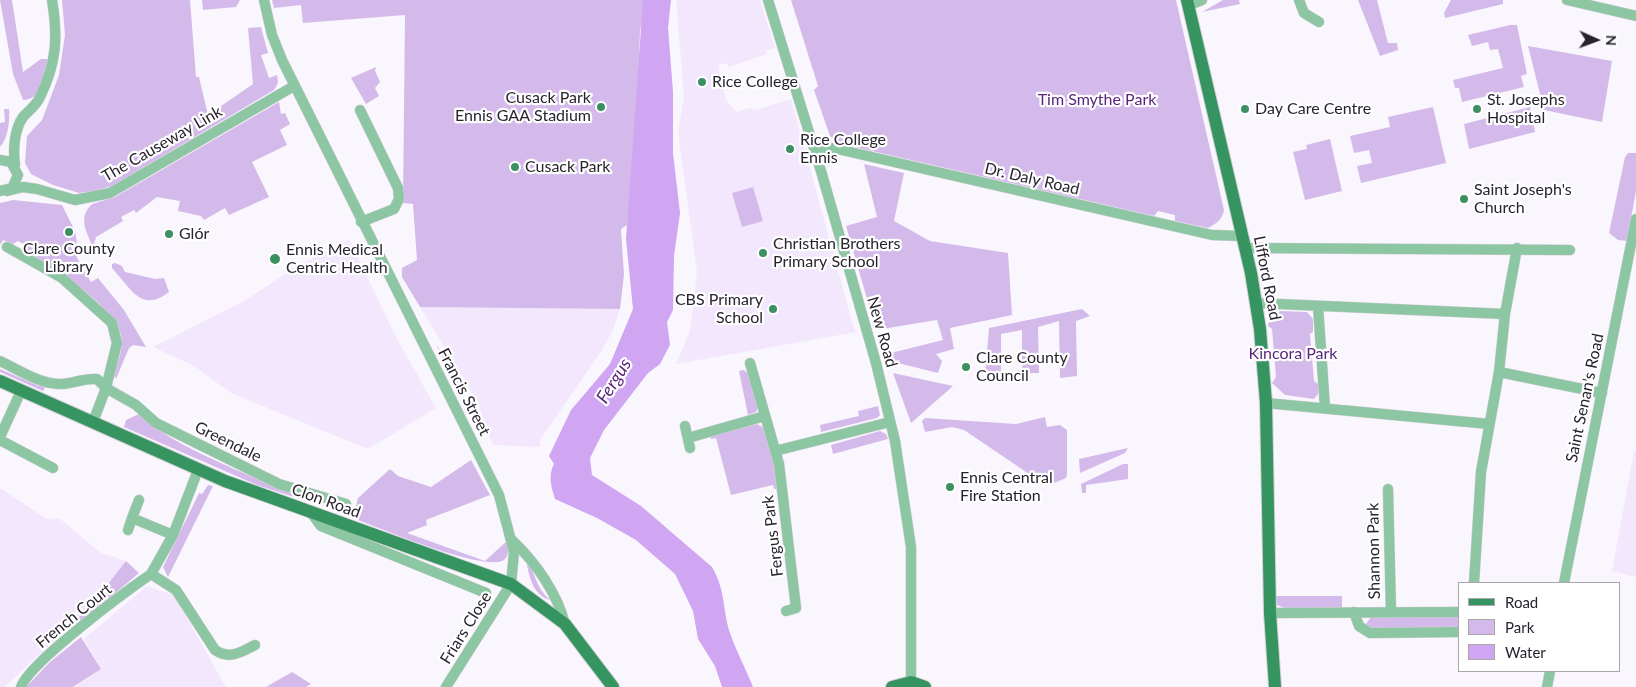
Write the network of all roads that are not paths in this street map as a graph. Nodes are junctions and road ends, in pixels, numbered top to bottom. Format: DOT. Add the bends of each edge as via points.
graph roads {
  1 [pos="52,0"];
  2 [pos="264,0"];
  3 [pos="768,0"];
  4 [pos="1202,0"];
  5 [pos="1299,0"];
  6 [pos="1567,0"];
  7 [pos="1188,3"];
  8 [pos="1636,16"];
  9 [pos="1319,22"];
  10 [pos="294,86"];
  11 [pos="360,110"];
  12 [pos="15,141"];
  13 [pos="815,150"];
  14 [pos="0,159"];
  15 [pos="16,168"];
  16 [pos="37,189"];
  17 [pos="4,191"];
  18 [pos="1636,219"];
  19 [pos="361,222"];
  20 [pos="1244,242"];
  21 [pos="7,247"];
  22 [pos="1517,248"];
  23 [pos="1570,250"];
  24 [pos="1256,303"];
  25 [pos="1318,306"];
  26 [pos="1505,314"];
  27 [pos="0,361"];
  28 [pos="750,363"];
  29 [pos="1499,372"];
  30 [pos="0,381"];
  31 [pos="106,388"];
  32 [pos="21,391"];
  33 [pos="1602,393"];
  34 [pos="1266,403"];
  35 [pos="1325,408"];
  36 [pos="764,416"];
  37 [pos="93,422"];
  38 [pos="890,422"];
  39 [pos="1489,424"];
  40 [pos="685,426"];
  41 [pos="0,439"];
  42 [pos="775,451"];
  43 [pos="52,468"];
  44 [pos="198,470"];
  45 [pos="1388,489"];
  46 [pos="139,500"];
  47 [pos="346,504"];
  48 [pos="312,514"];
  49 [pos="132,518"];
  50 [pos="128,530"];
  51 [pos="173,535"];
  52 [pos="512,541"];
  53 [pos="454,564"];
  54 [pos="151,574"];
  55 [pos="448,576"];
  56 [pos="1474,582"];
  57 [pos="1564,582"];
  58 [pos="511,584"];
  59 [pos="486,593"];
  60 [pos="786,611"];
  61 [pos="1270,612"];
  62 [pos="1354,612"];
  63 [pos="1391,612"];
  64 [pos="1458,612"];
  65 [pos="564,624"];
  66 [pos="1458,632"];
  67 [pos="255,645"];
  68 [pos="1550,672"];
  69 [pos="911,682"];
  70 [pos="21,687"];
  71 [pos="446,687"];
  72 [pos="613,687"];
  73 [pos="892,687"];
  74 [pos="925,687"];
  75 [pos="1275,687"];
  76 [pos="1547,687"];
  1 -- 12 [label="street" via="57,32 52,66 35,107 19,125"];
  2 -- 10 [label="street, Francis Street" via="272,35"];
  3 -- 13 [label="street, New Road"];
  4 -- 7 [label="street"];
  5 -- 9 [label="street" via="1304,13"];
  6 -- 8 [label="street"];
  7 -- 20 [label="main road, Lifford Road"];
  10 -- 16 [label="street, The Causeway Link" via="110,192 75,200"];
  10 -- 19 [label="street, Francis Street"];
  11 -- 19 [label="street" via="398,188 399,199 394,209"];
  12 -- 14 [label="street"];
  12 -- 15 [label="street"];
  13 -- 20 [label="street, Dr. Daly Road" via="833,148"];
  13 -- 38 [label="street, New Road"];
  14 -- 15 [label="street" via="11,162"];
  15 -- 16 [label="street, The Causeway Link"];
  15 -- 17 [label="street" via="15,185"];
  16 -- 17 [label="street, The Causeway Link" via="23,187"];
  18 -- 33 [label="street, Saint Senan's Road"];
  19 -- 52 [label="street, Francis Street" via="499,495"];
  20 -- 22 [label="street"];
  20 -- 24 [label="main road, Lifford Road"];
  21 -- 31 [label="street" via="62,278 112,323 117,343"];
  22 -- 23 [label="street"];
  22 -- 26 [label="street"];
  24 -- 25 [label="street"];
  24 -- 34 [label="main road, Lifford Road"];
  25 -- 26 [label="street"];
  25 -- 35 [label="street"];
  26 -- 29 [label="street"];
  27 -- 31 [label="street, Greendale" via="48,383 63,384 86,378 97,379"];
  28 -- 36 [label="street, Fergus Park"];
  29 -- 33 [label="street"];
  29 -- 39 [label="street"];
  30 -- 32 [label="main road, Clon Road"];
  31 -- 37 [label="street"];
  31 -- 47 [label="street, Greendale" via="136,405 156,422 279,484"];
  32 -- 37 [label="main road, Clon Road"];
  32 -- 41 [label="street"];
  33 -- 57 [label="street, Saint Senan's Road"];
  34 -- 35 [label="street"];
  34 -- 61 [label="main road, Lifford Road"];
  35 -- 39 [label="street"];
  36 -- 40 [label="street" via="689,443"];
  36 -- 42 [label="street, Fergus Park"];
  37 -- 44 [label="main road, Clon Road"];
  38 -- 42 [label="street"];
  38 -- 69 [label="street, New Road" via="910,540"];
  39 -- 56 [label="street" via="1481,472"];
  41 -- 43 [label="street"];
  42 -- 60 [label="street, Fergus Park" via="796,608"];
  44 -- 48 [label="main road, Clon Road"];
  44 -- 51 [label="street, French Court"];
  45 -- 63 [label="street, Shannon Park"];
  46 -- 49 [label="street"];
  48 -- 53 [label="main road, Clon Road"];
  48 -- 55 [label="street" via="321,526"];
  49 -- 50 [label="street"];
  49 -- 51 [label="street"];
  51 -- 54 [label="street, French Court"];
  52 -- 58 [label="street, Francis Street" via="515,559"];
  52 -- 65 [label="street" via="530,558 561,608"];
  53 -- 55 [label="street"];
  53 -- 58 [label="main road, Clon Road"];
  54 -- 67 [label="street" via="176,590 215,650 231,656"];
  54 -- 70 [label="street, French Court" via="53,651 24,678"];
  55 -- 59 [label="street"];
  58 -- 65 [label="main road, Clon Road"];
  58 -- 71 [label="street, Friars Close"];
  61 -- 62 [label="street, Shannon Park"];
  61 -- 75 [label="main road, Lifford Road"];
  62 -- 63 [label="street, Shannon Park"];
  62 -- 66 [label="street, Shannon Park" via="1359,626 1370,632"];
  63 -- 64 [label="street, Shannon Park"];
  65 -- 72 [label="main road, Clon Road"];
  68 -- 76 [label="street"];
  69 -- 73 [label="main road"];
  69 -- 74 [label="main road"];
}
